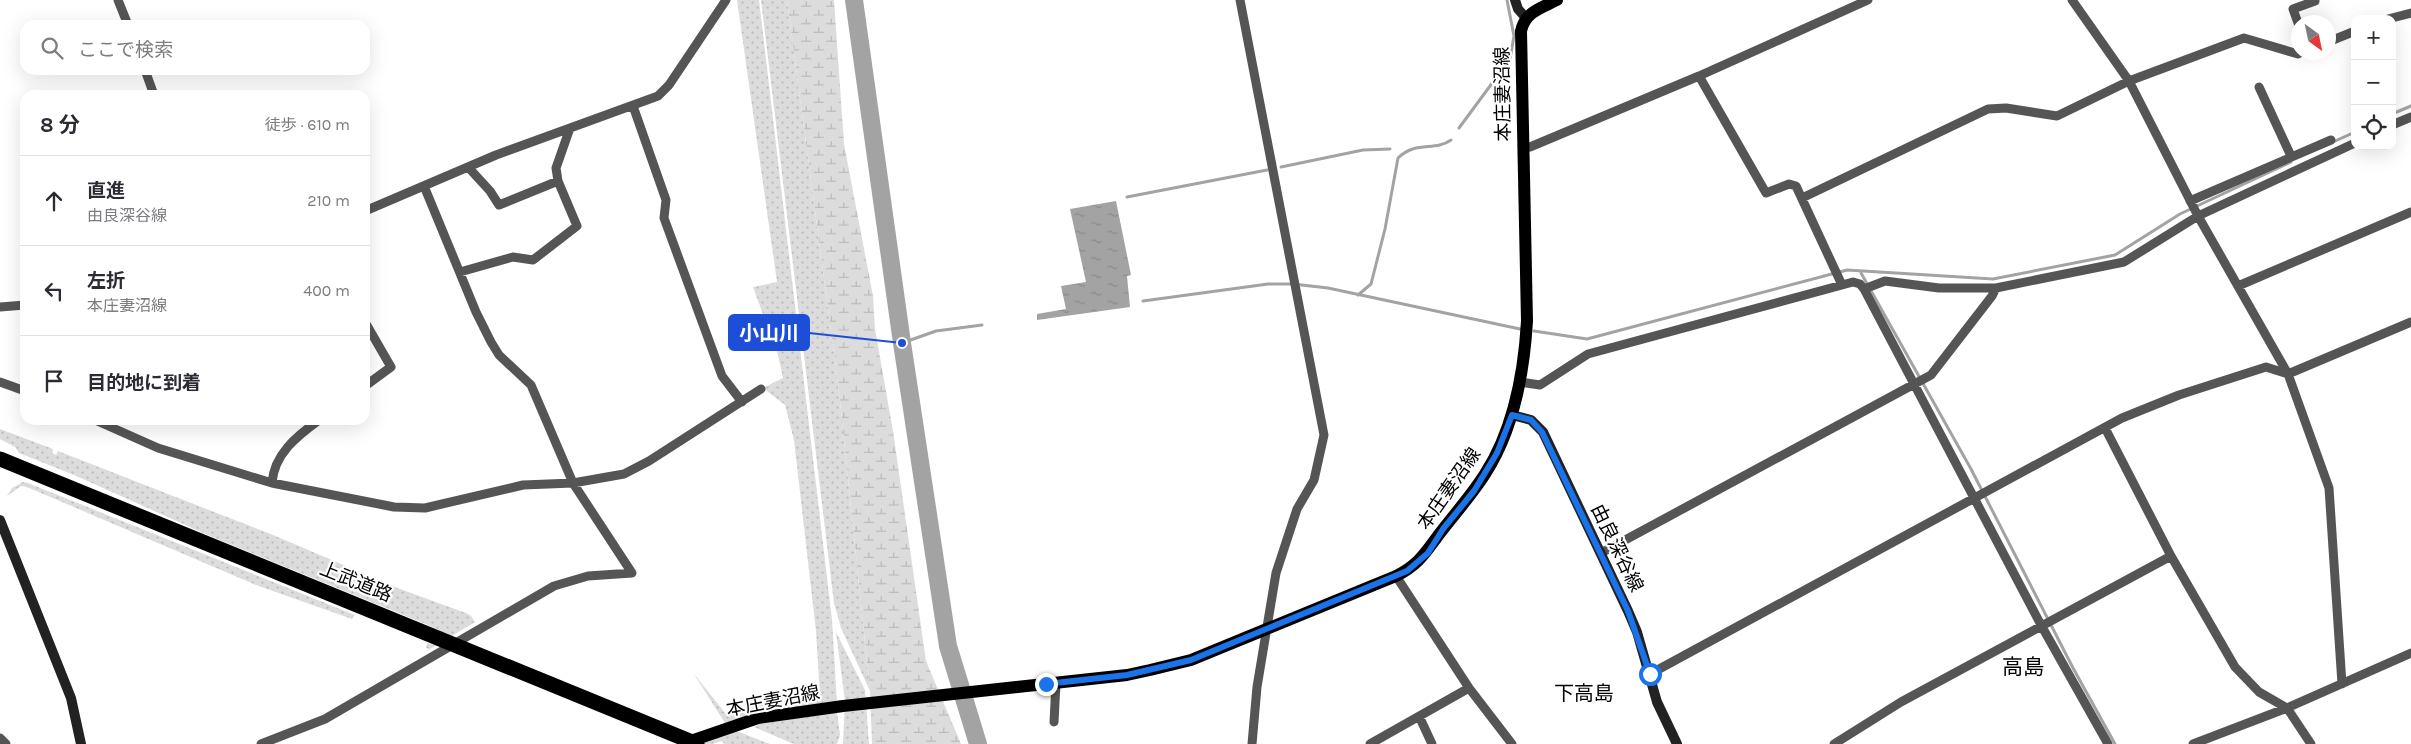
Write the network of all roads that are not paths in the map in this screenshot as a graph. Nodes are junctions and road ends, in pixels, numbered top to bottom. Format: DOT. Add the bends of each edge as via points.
graph roads {
  1 [pos="118,0"];
  2 [pos="726,0"];
  3 [pos="1240,0"];
  4 [pos="1515,0"];
  5 [pos="1557,0"];
  6 [pos="1868,0"];
  7 [pos="2072,0"];
  8 [pos="2315,1"];
  9 [pos="2411,13"];
  10 [pos="2295,15"];
  11 [pos="2396,17"];
  12 [pos="1526,18"];
  13 [pos="126,20"];
  14 [pos="2351,33"];
  15 [pos="2336,39"];
  16 [pos="2291,52"];
  17 [pos="147,75"];
  18 [pos="1699,76"];
  19 [pos="2128,81"];
  20 [pos="2259,87"];
  21 [pos="152,90"];
  22 [pos="633,106"];
  23 [pos="2411,117"];
  24 [pos="2396,123"];
  25 [pos="570,128"];
  26 [pos="2331,140"];
  27 [pos="2351,145"];
  28 [pos="1523,147"];
  29 [pos="2291,156"];
  30 [pos="468,167"];
  31 [pos="558,181"];
  32 [pos="424,186"];
  33 [pos="1802,198"];
  34 [pos="2190,201"];
  35 [pos="370,209"];
  36 [pos="2411,212"];
  37 [pos="2198,216"];
  38 [pos="460,272"];
  39 [pos="1842,285"];
  40 [pos="2238,286"];
  41 [pos="1996,288"];
  42 [pos="1864,289"];
  43 [pos="20,305"];
  44 [pos="0,307"];
  45 [pos="2411,322"];
  46 [pos="370,330"];
  47 [pos="2288,374"];
  48 [pos="0,382"];
  49 [pos="370,382"];
  50 [pos="1520,382"];
  51 [pos="1915,384"];
  52 [pos="20,389"];
  53 [pos="761,389"];
  54 [pos="742,402"];
  55 [pos="1512,415"];
  56 [pos="106,425"];
  57 [pos="312,425"];
  58 [pos="2105,428"];
  59 [pos="0,459"];
  60 [pos="272,483"];
  61 [pos="573,483"];
  62 [pos="1977,498"];
  63 [pos="0,520"];
  64 [pos="1601,553"];
  65 [pos="2171,556"];
  66 [pos="1396,576"];
  67 [pos="2041,625"];
  68 [pos="1266,629"];
  69 [pos="2411,653"];
  70 [pos="1650,674"];
  71 [pos="1051,684"];
  72 [pos="2342,684"];
  73 [pos="1469,688"];
  74 [pos="2287,708"];
  75 [pos="1419,716"];
  76 [pos="1054,722"];
  77 [pos="0,738"];
  78 [pos="6,744"];
  79 [pos="81,744"];
  80 [pos="261,744"];
  81 [pos="682,744"];
  82 [pos="697,744"];
  83 [pos="1252,744"];
  84 [pos="1370,744"];
  85 [pos="1432,744"];
  86 [pos="1512,744"];
  87 [pos="1677,744"];
  88 [pos="1834,744"];
  89 [pos="2108,744"];
  90 [pos="2193,744"];
  91 [pos="2311,744"];
  1 -- 13 [label="street"];
  2 -- 22 [label="street" via="670,85 658,96"];
  3 -- 68 [label="street" via="1324,442 1314,480 1289,530 1276,573"];
  4 -- 12 [label="main road"];
  5 -- 12 [label="main road"];
  6 -- 18 [label="street"];
  7 -- 19 [label="street"];
  8 -- 10 [label="street" via="2293,10"];
  9 -- 11 [label="street"];
  12 -- 28 [label="main road, 本庄妻沼線" via="1521,31 1520,57"];
  14 -- 15 [label="street"];
  16 -- 19 [label="street" via="2244,38"];
  17 -- 21 [label="street"];
  18 -- 28 [label="street" via="1530,147"];
  18 -- 33 [label="street" via="1766,193 1789,184 1796,186"];
  19 -- 33 [label="street" via="2057,116 2006,108 1988,110"];
  19 -- 34 [label="street"];
  20 -- 29 [label="street"];
  22 -- 25 [label="street"];
  22 -- 54 [label="street" via="666,200 664,218 722,376"];
  23 -- 24 [label="street"];
  25 -- 30 [label="street"];
  25 -- 31 [label="street" via="556,168"];
  26 -- 29 [label="street"];
  27 -- 37 [label="street"];
  28 -- 50 [label="main road, 本庄妻沼線" via="1527,321"];
  29 -- 34 [label="street"];
  30 -- 31 [label="street" via="499,205"];
  30 -- 32 [label="street"];
  31 -- 38 [label="street" via="577,226 533,260 513,257"];
  32 -- 35 [label="street"];
  32 -- 38 [label="street"];
  33 -- 39 [label="street"];
  34 -- 37 [label="street"];
  36 -- 40 [label="street"];
  37 -- 40 [label="street"];
  37 -- 41 [label="street" via="2124,262"];
  38 -- 61 [label="street" via="476,312 499,355 531,385"];
  39 -- 42 [label="street" via="1857,282"];
  39 -- 50 [label="street" via="1588,354 1540,384"];
  40 -- 47 [label="street"];
  41 -- 42 [label="street" via="1939,288 1884,281"];
  41 -- 51 [label="street" via="1937,368"];
  42 -- 51 [label="street"];
  43 -- 44 [label="street"];
  45 -- 47 [label="street"];
  46 -- 49 [label="street" via="392,367"];
  47 -- 58 [label="street" via="2266,367 2179,395"];
  47 -- 72 [label="street" via="2330,488"];
  48 -- 52 [label="street"];
  50 -- 55 [label="main road, 本庄妻沼線"];
  51 -- 62 [label="street"];
  51 -- 64 [label="street"];
  53 -- 54 [label="street"];
  54 -- 61 [label="street" via="624,474"];
  55 -- 64 [label="main road, 由良深谷線" via="1531,420 1542,432"];
  55 -- 66 [label="main road, 本庄妻沼線" via="1497,453 1474,491 1428,553"];
  56 -- 60 [label="street" via="158,448"];
  57 -- 60 [label="street" via="292,440 278,461"];
  58 -- 62 [label="street"];
  58 -- 65 [label="street"];
  59 -- 82 [label="highway, 上武道路"];
  60 -- 61 [label="street" via="394,507 425,508 523,485"];
  61 -- 80 [label="street" via="632,573 588,576 554,586 325,719"];
  62 -- 67 [label="street"];
  62 -- 70 [label="street"];
  63 -- 79 [label="main road" via="71,698"];
  64 -- 70 [label="main road, 由良深谷線" via="1637,632"];
  65 -- 67 [label="street"];
  65 -- 74 [label="street" via="2235,667 2259,692"];
  66 -- 68 [label="main road, 本庄妻沼線"];
  66 -- 73 [label="street"];
  67 -- 88 [label="street" via="1901,702"];
  67 -- 89 [label="street"];
  68 -- 71 [label="main road, 本庄妻沼線" via="1191,660 1127,675"];
  68 -- 83 [label="street"];
  69 -- 72 [label="street"];
  70 -- 87 [label="main road, 由良深谷線" via="1657,702"];
  71 -- 76 [label="street"];
  71 -- 81 [label="main road, 本庄妻沼線" via="758,718"];
  72 -- 74 [label="street"];
  73 -- 75 [label="street"];
  73 -- 86 [label="street"];
  74 -- 90 [label="street"];
  74 -- 91 [label="street"];
  75 -- 84 [label="street"];
  75 -- 85 [label="street"];
  77 -- 78 [label="street"];
}
